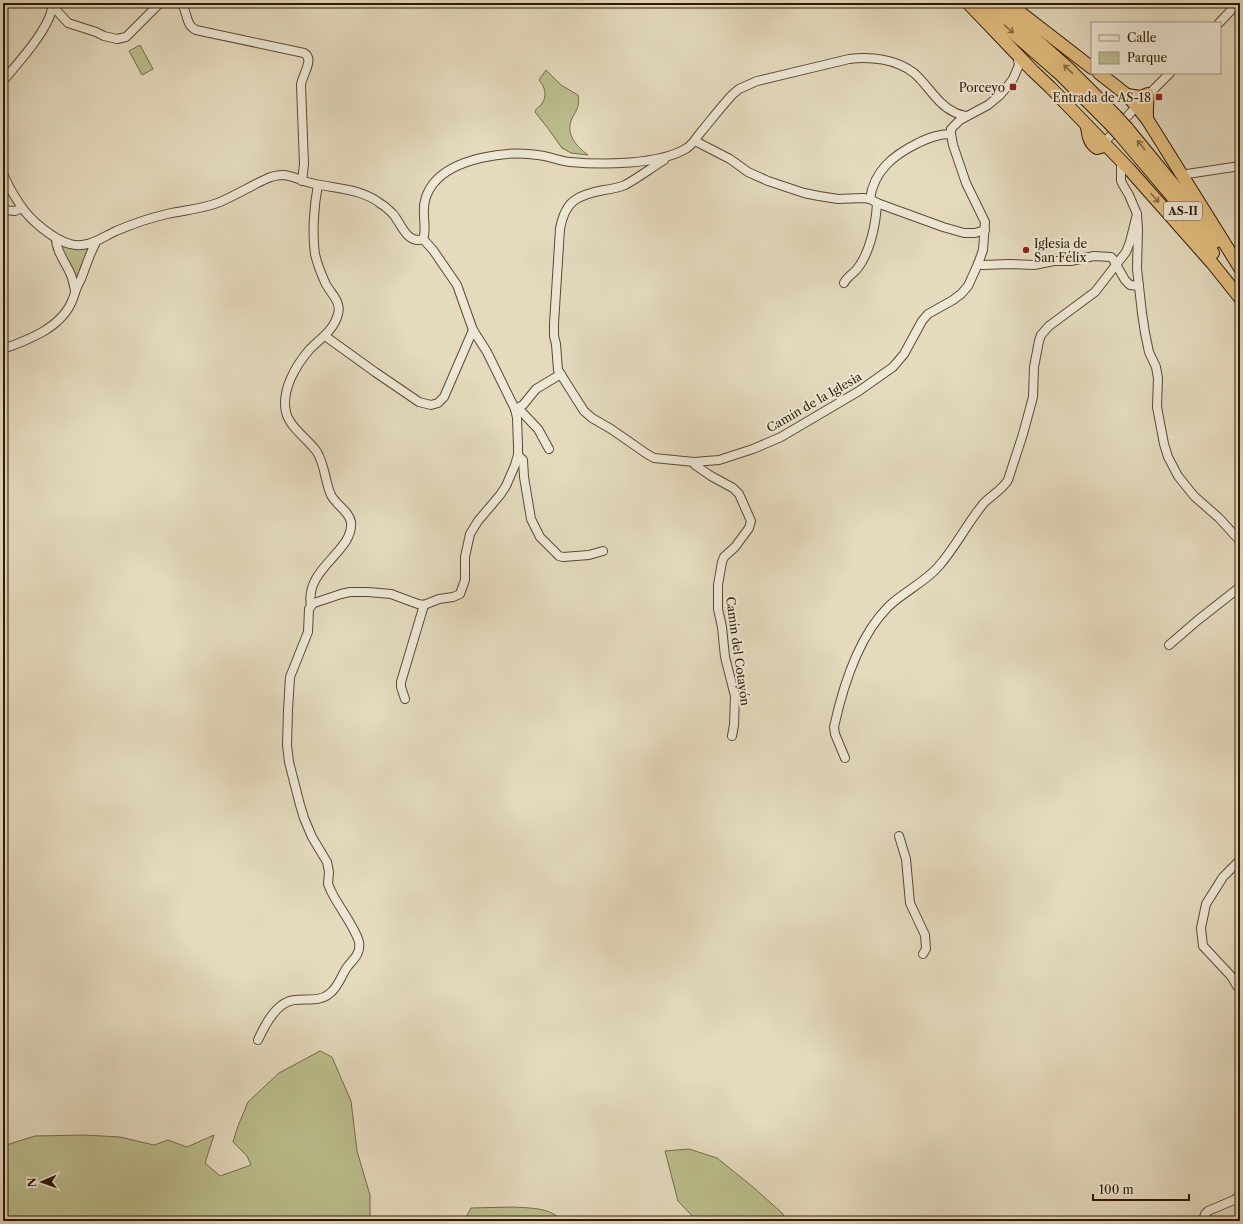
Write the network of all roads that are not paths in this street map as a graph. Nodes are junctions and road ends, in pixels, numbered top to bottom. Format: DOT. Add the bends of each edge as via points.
graph roads {
  1 [pos="160,3"];
  2 [pos="181,3"];
  3 [pos="968,3"];
  4 [pos="979,3"];
  5 [pos="995,3"];
  6 [pos="1008,3"];
  7 [pos="1238,3"];
  8 [pos="54,4"];
  9 [pos="1220,22"];
  10 [pos="1027,65"];
  11 [pos="1091,67"];
  12 [pos="1100,74"];
  13 [pos="1169,74"];
  14 [pos="1013,80"];
  15 [pos="3,81"];
  16 [pos="1148,94"];
  17 [pos="1127,95"];
  18 [pos="1135,108"];
  19 [pos="966,116"];
  20 [pos="1112,119"];
  21 [pos="1147,119"];
  22 [pos="1124,131"];
  23 [pos="950,134"];
  24 [pos="695,141"];
  25 [pos="1104,143"];
  26 [pos="670,156"];
  27 [pos="1125,165"];
  28 [pos="1240,166"];
  29 [pos="3,174"];
  30 [pos="1184,177"];
  31 [pos="302,181"];
  32 [pos="318,184"];
  33 [pos="1129,195"];
  34 [pos="874,201"];
  35 [pos="22,208"];
  36 [pos="3,210"];
  37 [pos="1137,214"];
  38 [pos="986,230"];
  39 [pos="56,239"];
  40 [pos="423,239"];
  41 [pos="96,242"];
  42 [pos="978,264"];
  43 [pos="1116,264"];
  44 [pos="1240,268"];
  45 [pos="1240,277"];
  46 [pos="844,283"];
  47 [pos="1139,286"];
  48 [pos="75,291"];
  49 [pos="1240,293"];
  50 [pos="1240,298"];
  51 [pos="473,330"];
  52 [pos="325,336"];
  53 [pos="3,349"];
  54 [pos="561,374"];
  55 [pos="516,408"];
  56 [pos="549,449"];
  57 [pos="518,455"];
  58 [pos="694,462"];
  59 [pos="1240,542"];
  60 [pos="603,551"];
  61 [pos="1240,587"];
  62 [pos="424,605"];
  63 [pos="311,606"];
  64 [pos="1169,645"];
  65 [pos="404,699"];
  66 [pos="732,736"];
  67 [pos="846,758"];
  68 [pos="899,836"];
  69 [pos="1240,860"];
  70 [pos="924,954"];
  71 [pos="1240,988"];
  72 [pos="258,1040"];
  73 [pos="1240,1196"];
  74 [pos="1203,1221"];
  1 -- 8 [label="street" via="126,37 117,39 68,23"];
  2 -- 31 [label="street" via="188,23 196,30 307,55 308,62 301,85 304,164"];
  3 -- 10 [label="highway"];
  4 -- 20 [label="highway, AS-II, one-way"];
  20 -- 5 [label="highway, AS-II, one-way" via="1068,68"];
  6 -- 11 [label="highway"];
  7 -- 9 [label="street"];
  8 -- 15 [label="street" via="42,30"];
  10 -- 14 [label="street"];
  10 -- 14 [label="street" via="1028,71"];
  10 -- 25 [label="highway" via="1043,76 1086,125 1092,145 1097,148"];
  12 -- 17 [label="highway"];
  13 -- 16 [label="street"];
  14 -- 19 [label="street" via="994,100"];
  16 -- 17 [label="highway" via="1140,97"];
  16 -- 18 [label="street"];
  16 -- 21 [label="highway"];
  17 -- 18 [label="highway"];
  18 -- 21 [label="highway"];
  18 -- 25 [label="street"];
  19 -- 23 [label="street" via="955,124"];
  19 -- 24 [label="street" via="954,113 943,105 908,69 879,59 858,58 748,85 732,95"];
  20 -- 22 [label="highway, AS-II, bridge"];
  21 -- 30 [label="highway"];
  45 -- 22 [label="highway, AS-II, one-way" via="1182,195"];
  22 -- 49 [label="highway, AS-II"];
  23 -- 34 [label="street" via="936,135 893,158 874,182 871,192"];
  23 -- 38 [label="street, Camín de la Iglesia" via="966,183 986,222"];
  24 -- 26 [label="street"];
  24 -- 34 [label="street" via="768,181 804,193 838,199 863,198"];
  25 -- 27 [label="highway"];
  26 -- 40 [label="street" via="650,160 597,163 568,162 539,155 515,154 489,156 472,161 450,169 432,186 424,204"];
  26 -- 54 [label="street, Camín de la Iglesia" via="624,185 576,198 565,210 560,229 554,324 557,365"];
  27 -- 33 [label="street"];
  27 -- 33 [label="street" via="1121,181"];
  27 -- 50 [label="highway, one-way"];
  28 -- 30 [label="street" via="1188,174"];
  29 -- 35 [label="street"];
  30 -- 44 [label="highway"];
  31 -- 32 [label="street"];
  31 -- 41 [label="street" via="284,175 274,176 220,202 129,225"];
  32 -- 40 [label="street" via="359,192 372,198 392,213 408,236 419,241"];
  32 -- 52 [label="street" via="315,204 315,252 324,282 340,308 338,316"];
  33 -- 37 [label="street"];
  34 -- 38 [label="street" via="964,233 975,234"];
  34 -- 46 [label="street" via="877,214 872,237 857,269"];
  35 -- 36 [label="street"];
  35 -- 39 [label="street"];
  37 -- 43 [label="street" via="1126,252"];
  37 -- 47 [label="street"];
  38 -- 42 [label="street, Camín de la Iglesia"];
  39 -- 41 [label="street" via="81,246"];
  39 -- 48 [label="street"];
  40 -- 51 [label="street" via="457,286"];
  41 -- 48 [label="street"];
  42 -- 43 [label="street" via="1034,265 1094,256 1111,257"];
  42 -- 58 [label="street, Camín de la Iglesia" via="968,286 961,294 928,314 922,321 899,361 859,391 781,437 719,460"];
  43 -- 47 [label="street" via="1130,286"];
  43 -- 67 [label="street" via="1095,292 1049,326 1041,335 1034,367 1033,397 1024,434 1004,487 985,502 931,575 888,607 864,641 846,682 834,727 834,734"];
  47 -- 59 [label="street" via="1145,333 1158,378 1159,425 1168,457 1178,476 1194,496 1219,518"];
  48 -- 53 [label="street" via="66,312 55,323 24,341"];
  51 -- 52 [label="street" via="444,397 430,406 419,402"];
  51 -- 55 [label="street"];
  52 -- 63 [label="street" via="310,350 296,369 287,388 285,404 289,420 322,462 331,495 351,521 346,539 312,585"];
  54 -- 55 [label="street" via="536,389 523,405"];
  54 -- 58 [label="street, Camín de la Iglesia" via="584,411 592,418 654,458"];
  55 -- 56 [label="street" via="538,429"];
  55 -- 57 [label="street"];
  57 -- 60 [label="street" via="523,460 531,519 540,537 562,557"];
  57 -- 62 [label="street" via="506,486 470,534 465,557 465,580 460,594"];
  58 -- 66 [label="street, Camín del Cotayón" via="711,476 734,488 751,521 751,525 735,547 724,557 718,585 718,609 725,657 735,696"];
  61 -- 64 [label="street"];
  62 -- 63 [label="street" via="391,594 368,592 341,594"];
  62 -- 65 [label="street" via="401,682"];
  63 -- 72 [label="street" via="308,613 308,632 289,682 289,762 304,818 327,862 328,884 360,948 328,996 283,1004 265,1025"];
  68 -- 70 [label="street" via="906,858 910,903 925,935"];
  69 -- 71 [label="street" via="1223,877 1206,904 1201,928 1203,946"];
  73 -- 74 [label="street" via="1208,1211"];
}
